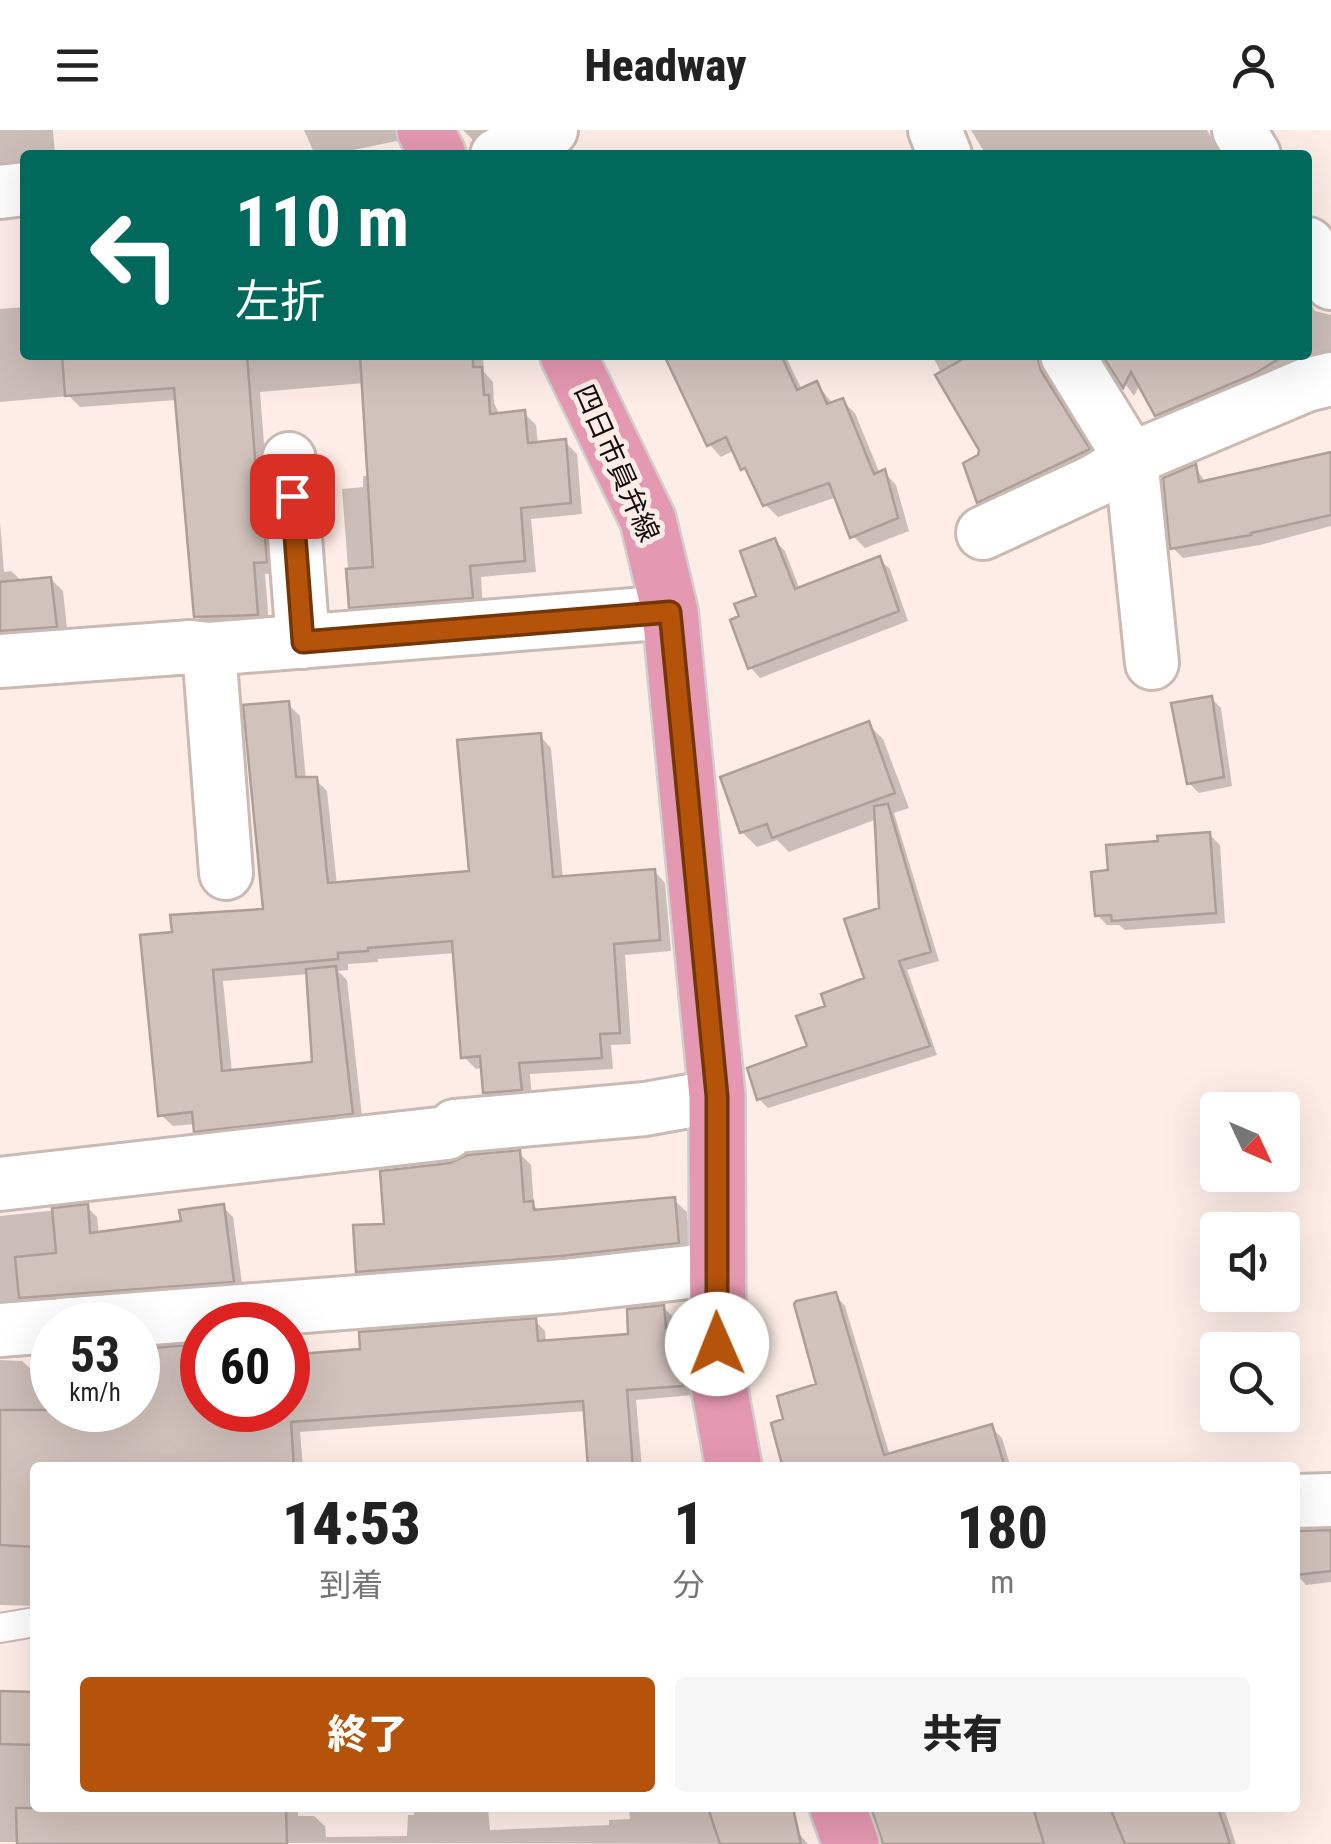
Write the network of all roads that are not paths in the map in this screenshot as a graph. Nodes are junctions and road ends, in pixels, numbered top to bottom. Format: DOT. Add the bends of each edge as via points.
graph roads {
  1 [pos="551,130"];
  2 [pos="508,150"];
  3 [pos="1312,251"];
  4 [pos="1331,283"];
  5 [pos="570,360"];
  6 [pos="1070,360"];
  7 [pos="1331,379"];
  8 [pos="289,459"];
  9 [pos="1130,459"];
  10 [pos="983,533"];
  11 [pos="670,612"];
  12 [pos="303,642"];
  13 [pos="209,650"];
  14 [pos="0,661"];
  15 [pos="1152,663"];
  16 [pos="226,873"];
  17 [pos="717,1096"];
  18 [pos="0,1184"];
  19 [pos="716,1269"];
  20 [pos="160,1317"];
  21 [pos="30,1328"];
  22 [pos="0,1330"];
  23 [pos="733,1462"];
  24 [pos="1331,1500"];
  25 [pos="1300,1501"];
  26 [pos="30,1623"];
  27 [pos="0,1628"];
  28 [pos="839,1812"];
  29 [pos="851,1844"];
  1 -- 2 [label="street"];
  3 -- 4 [label="street"];
  5 -- 11 [label="main road, 四日市員弁線" via="648,520"];
  6 -- 9 [label="street"];
  7 -- 9 [label="street"];
  8 -- 12 [label="street"];
  9 -- 10 [label="street"];
  9 -- 15 [label="street"];
  11 -- 12 [label="street"];
  11 -- 17 [label="main road, 四日市員弁線"];
  12 -- 13 [label="street"];
  13 -- 14 [label="street"];
  13 -- 16 [label="street"];
  17 -- 18 [label="street"];
  17 -- 19 [label="main road, 四日市員弁線"];
  19 -- 20 [label="street"];
  19 -- 23 [label="main road, 四日市員弁線" via="718,1381"];
  21 -- 22 [label="street"];
  24 -- 25 [label="street"];
  26 -- 27 [label="lane"];
  28 -- 29 [label="main road"];
}
